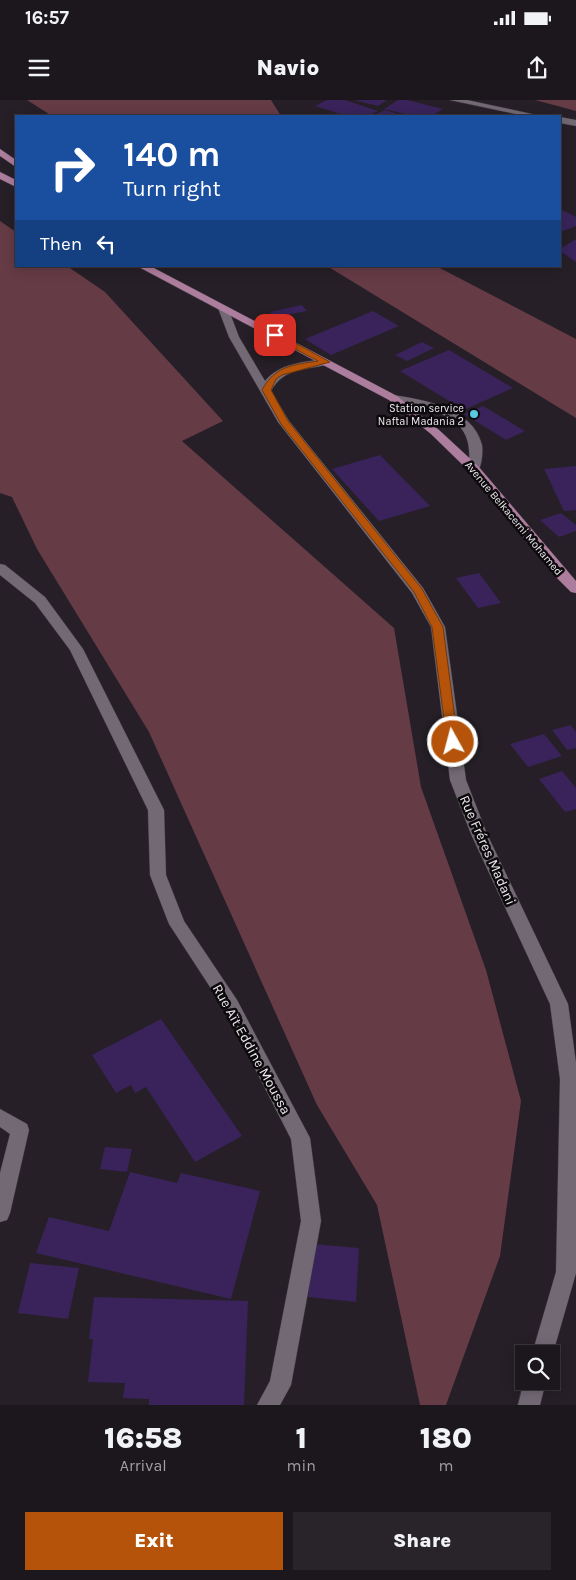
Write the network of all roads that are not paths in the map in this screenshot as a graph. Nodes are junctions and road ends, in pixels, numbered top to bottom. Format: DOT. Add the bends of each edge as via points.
graph roads {
  1 [pos="454,100"];
  2 [pos="532,115"];
  3 [pos="561,120"];
  4 [pos="576,123"];
  5 [pos="0,152"];
  6 [pos="15,163"];
  7 [pos="0,175"];
  8 [pos="15,183"];
  9 [pos="144,267"];
  10 [pos="223,308"];
  11 [pos="326,362"];
  12 [pos="266,390"];
  13 [pos="392,398"];
  14 [pos="474,469"];
  15 [pos="0,568"];
  16 [pos="576,589"];
  17 [pos="0,1117"];
  18 [pos="0,1213"];
  19 [pos="546,1345"];
  20 [pos="533,1390"];
  21 [pos="268,1405"];
  22 [pos="529,1405"];
  1 -- 2 [label="street"];
  3 -- 4 [label="street"];
  5 -- 6 [label="main road"];
  7 -- 8 [label="main road"];
  9 -- 10 [label="main road, Avenue Belkacemi Mohamed"];
  10 -- 11 [label="main road, Avenue Belkacemi Mohamed"];
  10 -- 12 [label="street, Rue Fréres Madani" via="234,337"];
  11 -- 12 [label="street" via="279,373"];
  11 -- 13 [label="main road, Avenue Belkacemi Mohamed"];
  12 -- 19 [label="street, Rue Fréres Madani" via="284,422 418,591 438,627 458,780 479,834 559,1004 569,1079 566,1272"];
  13 -- 14 [label="main road, Avenue Belkacemi Mohamed"];
  13 -- 14 [label="street" via="437,408 462,423 477,441 479,455"];
  14 -- 16 [label="main road, Avenue Belkacemi Mohamed"];
  15 -- 21 [label="street, Rue Aït Eddine Moussa" via="40,600 76,649 156,810 158,875 177,924 231,1005 300,1138 312,1221 280,1385"];
  17 -- 18 [label="street" via="20,1130"];
  20 -- 22 [label="street"];
}
